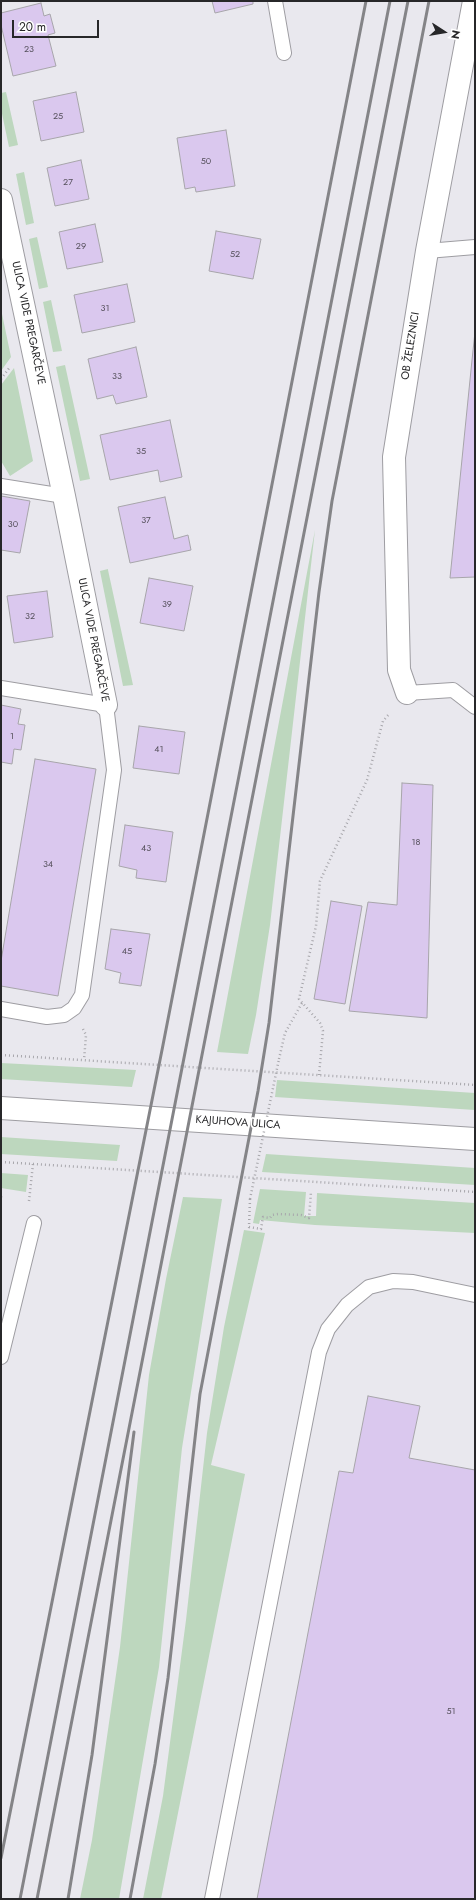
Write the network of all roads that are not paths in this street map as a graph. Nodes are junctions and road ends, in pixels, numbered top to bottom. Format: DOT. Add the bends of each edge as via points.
graph roads {
  1 [pos="275,1"];
  2 [pos="474,1"];
  3 [pos="284,53"];
  4 [pos="1,200"];
  5 [pos="475,247"];
  6 [pos="427,251"];
  7 [pos="1,486"];
  8 [pos="64,496"];
  9 [pos="1,688"];
  10 [pos="407,693"];
  11 [pos="106,705"];
  12 [pos="475,707"];
  13 [pos="1,1009"];
  14 [pos="1,1108"];
  15 [pos="475,1139"];
  16 [pos="34,1222"];
  17 [pos="475,1295"];
  18 [pos="1,1357"];
  19 [pos="212,1899"];
  1 -- 3 [label="lane"];
  2 -- 6 [label="street, OB ŽELEZNICI"];
  4 -- 8 [label="street, ULICA VIDE PREGARČEVE"];
  5 -- 6 [label="lane"];
  6 -- 10 [label="street, OB ŽELEZNICI" via="394,457 399,670"];
  7 -- 8 [label="lane"];
  8 -- 11 [label="street, ULICA VIDE PREGARČEVE"];
  9 -- 11 [label="lane"];
  10 -- 12 [label="lane" via="453,690"];
  11 -- 13 [label="lane, ULICA VIDE PREGARČEVE" via="114,770 82,995 74,1008 64,1015 47,1017"];
  14 -- 15 [label="street, KAJUHOVA ULICA"];
  16 -- 18 [label="lane"];
  17 -- 19 [label="lane" via="413,1282 394,1281 369,1287 347,1305 328,1329 317,1360"];
}
